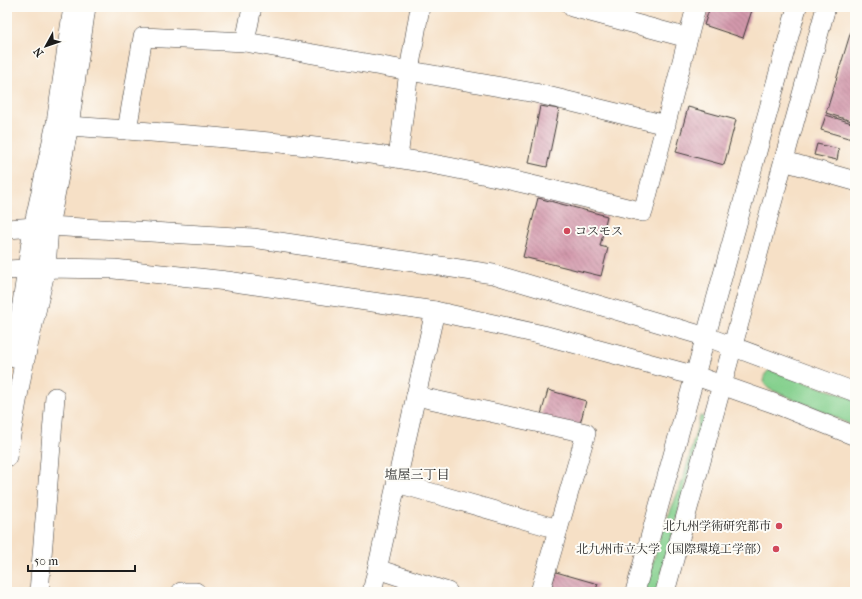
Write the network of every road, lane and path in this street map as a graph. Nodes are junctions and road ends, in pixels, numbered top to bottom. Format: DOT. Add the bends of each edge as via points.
graph roads {
  1 [pos="73,7"];
  2 [pos="86,7"];
  3 [pos="252,7"];
  4 [pos="420,7"];
  5 [pos="572,7"];
  6 [pos="696,7"];
  7 [pos="797,7"];
  8 [pos="826,7"];
  9 [pos="688,38"];
  10 [pos="245,42"];
  11 [pos="409,71"];
  12 [pos="666,125"];
  13 [pos="69,126"];
  14 [pos="127,130"];
  15 [pos="398,158"];
  16 [pos="784,161"];
  17 [pos="855,181"];
  18 [pos="41,227"];
  19 [pos="7,229"];
  20 [pos="37,269"];
  21 [pos="7,270"];
  22 [pos="435,311"];
  23 [pos="707,337"];
  24 [pos="732,347"];
  25 [pos="14,367"];
  26 [pos="696,376"];
  27 [pos="721,385"];
  28 [pos="855,392"];
  29 [pos="7,395"];
  30 [pos="416,396"];
  31 [pos="55,397"];
  32 [pos="855,436"];
  33 [pos="7,457"];
  34 [pos="397,483"];
  35 [pos="558,529"];
  36 [pos="377,569"];
  37 [pos="39,592"];
  38 [pos="181,592"];
  39 [pos="196,592"];
  40 [pos="372,592"];
  41 [pos="448,592"];
  42 [pos="540,592"];
  43 [pos="635,592"];
  44 [pos="665,592"];
  1 -- 18 [label="street"];
  2 -- 13 [label="street"];
  3 -- 10 [label="street"];
  4 -- 11 [label="street"];
  5 -- 9 [label="street"];
  6 -- 9 [label="street"];
  7 -- 23 [label="street"];
  8 -- 16 [label="street"];
  9 -- 12 [label="street"];
  10 -- 11 [label="street"];
  10 -- 14 [label="street" via="143,37"];
  11 -- 12 [label="street" via="535,93"];
  11 -- 15 [label="street"];
  12 -- 15 [label="street" via="643,212 527,184"];
  13 -- 14 [label="street"];
  13 -- 18 [label="street"];
  14 -- 15 [label="street" via="261,140"];
  16 -- 17 [label="street"];
  16 -- 24 [label="street"];
  18 -- 19 [label="street"];
  18 -- 20 [label="street"];
  18 -- 23 [label="street" via="253,238 493,274"];
  20 -- 21 [label="street"];
  20 -- 22 [label="street" via="114,269 227,281"];
  20 -- 25 [label="street"];
  22 -- 26 [label="street" via="543,335"];
  22 -- 30 [label="street"];
  23 -- 24 [label="street"];
  23 -- 26 [label="street"];
  24 -- 27 [label="street"];
  24 -- 28 [label="street"];
  25 -- 29 [label="street"];
  25 -- 33 [label="street"];
  26 -- 27 [label="street"];
  26 -- 43 [label="street"];
  27 -- 32 [label="street"];
  27 -- 44 [label="street"];
  30 -- 34 [label="street"];
  30 -- 35 [label="street" via="586,433"];
  31 -- 37 [label="street"];
  34 -- 35 [label="street"];
  34 -- 36 [label="street"];
  35 -- 42 [label="street"];
  36 -- 40 [label="street"];
  36 -- 41 [label="street"];
  38 -- 39 [label="street"];
}
